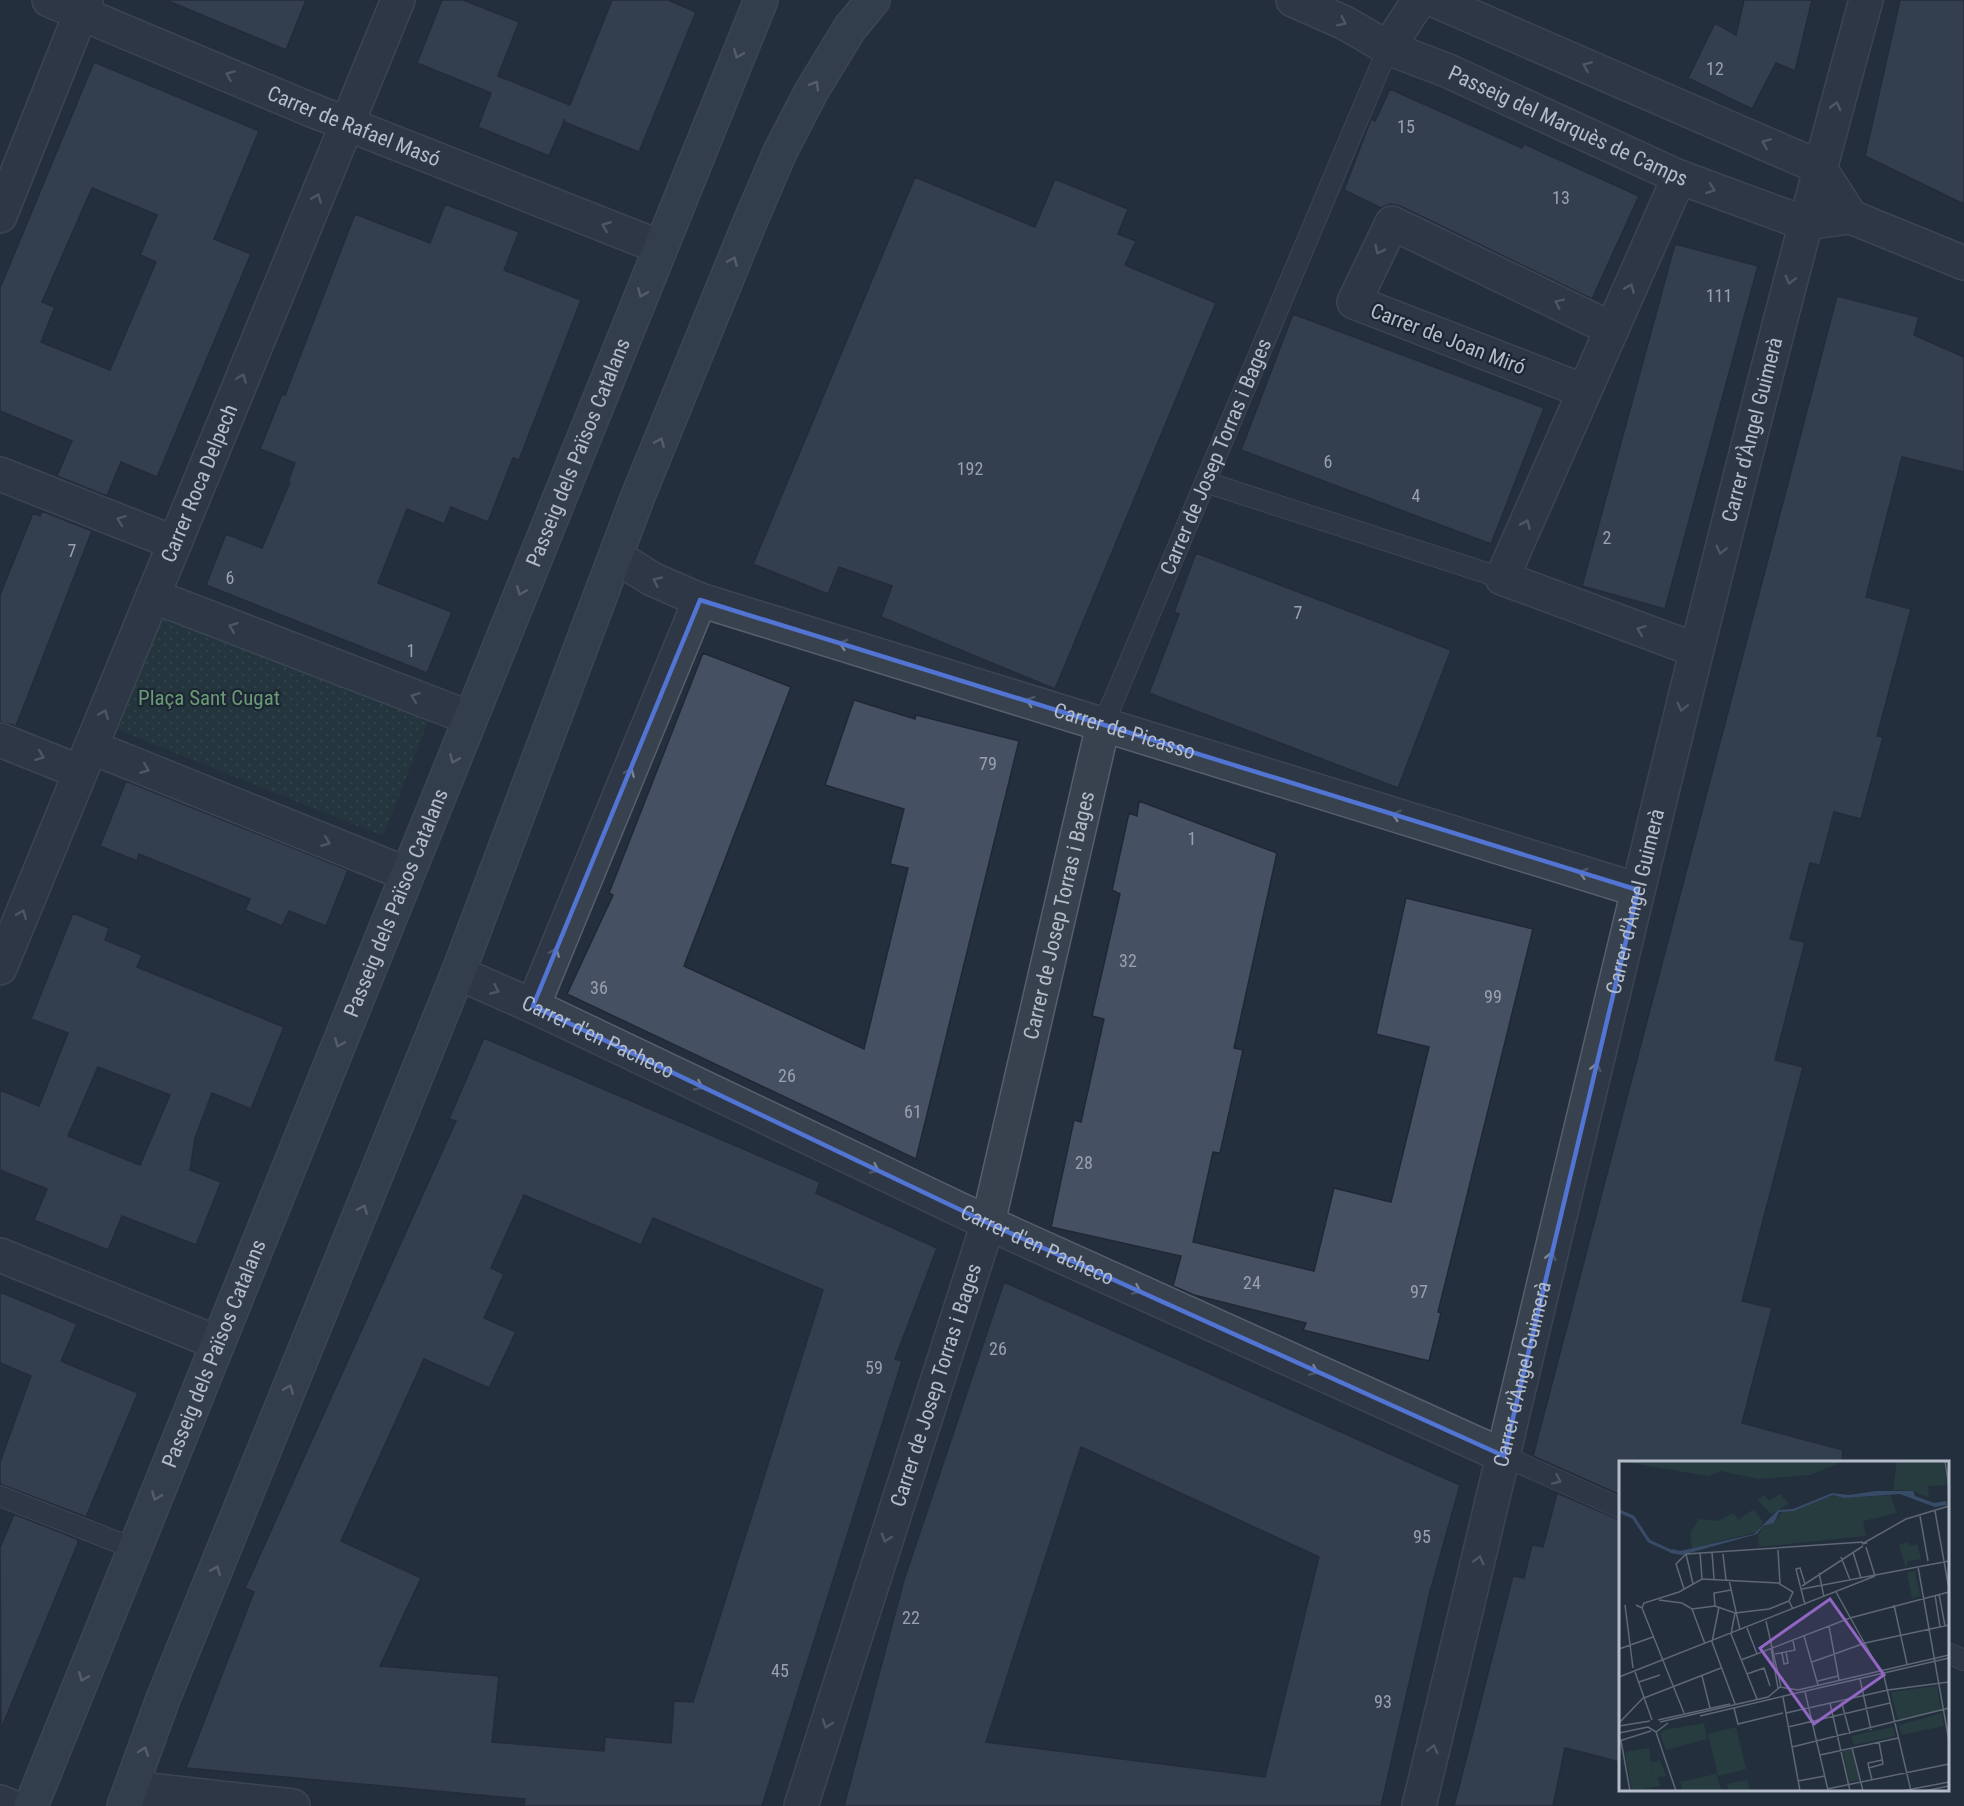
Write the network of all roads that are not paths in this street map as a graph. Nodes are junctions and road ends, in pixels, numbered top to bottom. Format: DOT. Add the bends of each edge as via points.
graph roads {
  1 [pos="49,0"];
  2 [pos="398,0"];
  3 [pos="761,0"];
  4 [pos="873,0"];
  5 [pos="1293,0"];
  6 [pos="1419,0"];
  7 [pos="1434,0"];
  8 [pos="1866,0"];
  9 [pos="83,7"];
  10 [pos="1388,48"];
  11 [pos="348,122"];
  12 [pos="1819,167"];
  13 [pos="1679,177"];
  14 [pos="0,216"];
  15 [pos="1851,217"];
  16 [pos="1804,223"];
  17 [pos="660,248"];
  18 [pos="1964,263"];
  19 [pos="1612,328"];
  20 [pos="1584,391"];
  21 [pos="0,474"];
  22 [pos="1205,482"];
  23 [pos="175,543"];
  24 [pos="617,557"];
  25 [pos="1502,578"];
  26 [pos="153,596"];
  27 [pos="700,600"];
  28 [pos="1696,650"];
  29 [pos="470,718"];
  30 [pos="1103,725"];
  31 [pos="0,740"];
  32 [pos="86,759"];
  33 [pos="407,874"];
  34 [pos="1638,890"];
  35 [pos="0,968"];
  36 [pos="458,974"];
  37 [pos="533,1006"];
  38 [pos="988,1223"];
  39 [pos="0,1255"];
  40 [pos="218,1343"];
  41 [pos="1504,1456"];
  42 [pos="0,1496"];
  43 [pos="1619,1508"];
  44 [pos="135,1549"];
  45 [pos="1949,1654"];
  46 [pos="1964,1660"];
  47 [pos="127,1797"];
  48 [pos="0,1802"];
  49 [pos="10,1806"];
  50 [pos="31,1806"];
  51 [pos="292,1806"];
  52 [pos="801,1806"];
  53 [pos="1419,1806"];
  1 -- 9 [label="street, Carrer de Rafael Masó"];
  2 -- 11 [label="street, Carrer Roca Delpech"];
  3 -- 17 [label="main road, Passeig dels Països Catalans, one-way"];
  24 -- 4 [label="main road, one-way" via="780,152 850,28"];
  5 -- 10 [label="street, Passeig del Marquès de Camps, one-way"];
  6 -- 10 [label="street"];
  12 -- 7 [label="street, one-way"];
  12 -- 8 [label="street, Carrer d'Àngel Guimerà, one-way"];
  11 -- 9 [label="street, Carrer de Rafael Masó, one-way" via="309,109"];
  9 -- 14 [label="street"];
  10 -- 13 [label="street, Passeig del Marquès de Camps" via="1446,70"];
  10 -- 22 [label="lane, Carrer de Josep Torras i Bages"];
  17 -- 11 [label="street, Carrer de Rafael Masó, one-way"];
  23 -- 11 [label="street, Carrer Roca Delpech, one-way"];
  12 -- 15 [label="street"];
  12 -- 16 [label="street, Carrer d'Àngel Guimerà"];
  13 -- 16 [label="street, Passeig del Marquès de Camps, one-way"];
  19 -- 13 [label="street, one-way"];
  15 -- 16 [label="street, Passeig del Marquès de Camps"];
  15 -- 18 [label="street, Passeig del Marquès de Camps"];
  16 -- 28 [label="street, Carrer d'Àngel Guimerà, one-way"];
  17 -- 29 [label="main road, Passeig dels Països Catalans, one-way"];
  19 -- 20 [label="street"];
  19 -- 20 [label="street, Carrer de Joan Miró, one-way" via="1392,223 1354,302"];
  25 -- 20 [label="street, one-way"];
  23 -- 21 [label="street, one-way"];
  22 -- 25 [label="lane"];
  22 -- 30 [label="lane, Carrer de Josep Torras i Bages"];
  23 -- 26 [label="street, Carrer Roca Delpech"];
  27 -- 24 [label="street, Carrer de Picasso, one-way" via="652,579"];
  24 -- 36 [label="main road"];
  28 -- 25 [label="street, one-way"];
  29 -- 26 [label="street, one-way"];
  32 -- 26 [label="street, Carrer Roca Delpech, one-way"];
  30 -- 27 [label="street, Carrer de Picasso, one-way"];
  37 -- 27 [label="street, one-way"];
  28 -- 34 [label="street, Carrer d'Àngel Guimerà, one-way"];
  29 -- 33 [label="main road, Passeig dels Països Catalans, one-way"];
  34 -- 30 [label="street, Carrer de Picasso, one-way"];
  30 -- 38 [label="street, Carrer de Josep Torras i Bages"];
  31 -- 32 [label="street, one-way"];
  32 -- 33 [label="street, one-way"];
  35 -- 32 [label="street, Carrer Roca Delpech, one-way"];
  33 -- 40 [label="main road, Passeig dels Països Catalans, one-way"];
  41 -- 34 [label="street, Carrer d'Àngel Guimerà, one-way"];
  36 -- 37 [label="street, Carrer d'en Pacheco, one-way"];
  47 -- 36 [label="main road, one-way"];
  37 -- 38 [label="street, Carrer d'en Pacheco, one-way"];
  38 -- 41 [label="street, Carrer d'en Pacheco, one-way"];
  38 -- 52 [label="street, Carrer de Josep Torras i Bages, one-way"];
  39 -- 40 [label="street"];
  40 -- 44 [label="main road, Passeig dels Països Catalans, one-way"];
  41 -- 43 [label="lane, Carrer d'en Pacheco, one-way"];
  53 -- 41 [label="street, Carrer d'Àngel Guimerà, one-way"];
  42 -- 44 [label="lane"];
  44 -- 50 [label="main road, Passeig dels Països Catalans, one-way"];
  45 -- 46 [label="lane"];
  47 -- 51 [label="street"];
  48 -- 49 [label="street"];
}
